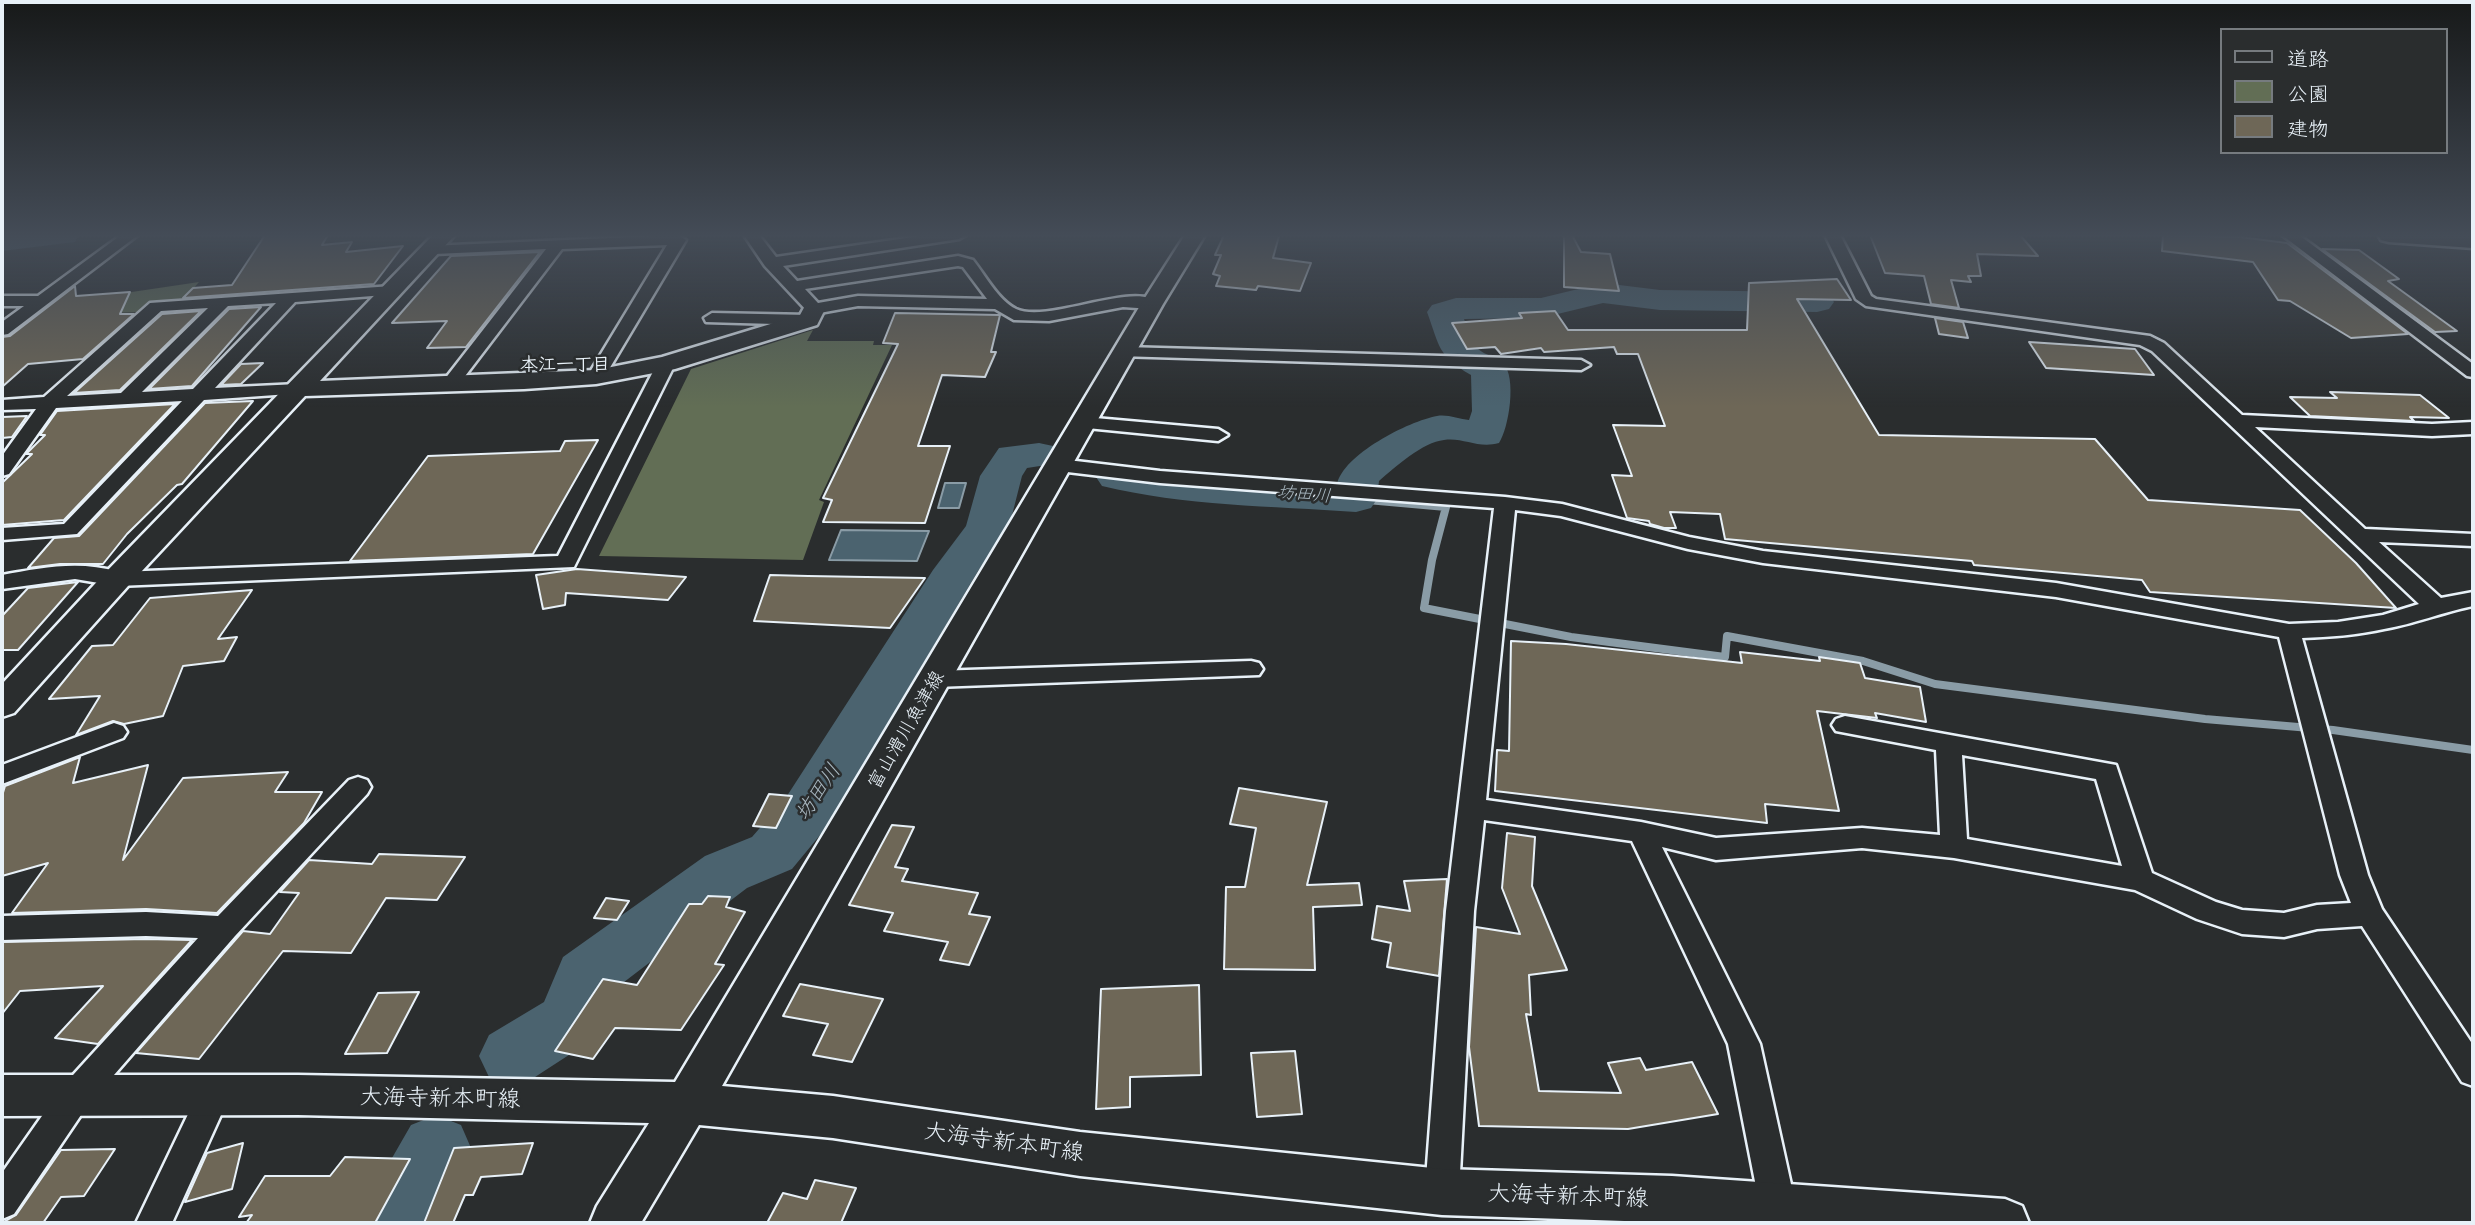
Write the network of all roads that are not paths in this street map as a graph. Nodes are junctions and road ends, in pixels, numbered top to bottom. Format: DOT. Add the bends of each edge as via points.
graph roads {
  1 [pos="51,292"];
  2 [pos="365,292"];
  3 [pos="390,292"];
  4 [pos="521,292"];
  5 [pos="647,292"];
  6 [pos="799,292"];
  7 [pos="990,292"];
  8 [pos="1159,292"];
  9 [pos="1861,292"];
  10 [pos="2366,292"];
  11 [pos="291,298"];
  12 [pos="2,301"];
  13 [pos="39,301"];
  14 [pos="223,302"];
  15 [pos="999,304"];
  16 [pos="1152,304"];
  17 [pos="811,314"];
  18 [pos="712,318"];
  19 [pos="2,330"];
  20 [pos="1125,352"];
  21 [pos="666,364"];
  22 [pos="1581,365"];
  23 [pos="2473,372"];
  24 [pos="596,377"];
  25 [pos="450,384"];
  26 [pos="298,389"];
  27 [pos="201,393"];
  28 [pos="127,397"];
  29 [pos="51,401"];
  30 [pos="2,405"];
  31 [pos="2237,420"];
  32 [pos="1084,423"];
  33 [pos="2473,428"];
  34 [pos="1218,435"];
  35 [pos="1059,466"];
  36 [pos="2,470"];
  37 [pos="1505,503"];
  38 [pos="2,534"];
  39 [pos="2359,535"];
  40 [pos="2473,540"];
  41 [pos="117,579"];
  42 [pos="2,582"];
  43 [pos="2473,599"];
  44 [pos="2437,606"];
  45 [pos="2288,631"];
  46 [pos="1251,669"];
  47 [pos="935,679"];
  48 [pos="2,705"];
  49 [pos="1845,725"];
  50 [pos="114,732"];
  51 [pos="1949,745"];
  52 [pos="2,775"];
  53 [pos="358,788"];
  54 [pos="1471,808"];
  55 [pos="1641,832"];
  56 [pos="1954,847"];
  57 [pos="2140,880"];
  58 [pos="2370,914"];
  59 [pos="2,928"];
  60 [pos="225,928"];
  61 [pos="2473,1072"];
  62 [pos="2,1096"];
  63 [pos="75,1096"];
  64 [pos="214,1096"];
  65 [pos="686,1103"];
  66 [pos="1442,1192"];
  67 [pos="2,1202"];
  68 [pos="1778,1206"];
  69 [pos="1676,1211"];
  70 [pos="154,1223"];
  71 [pos="614,1223"];
  72 [pos="2005,1223"];
  1 -- 13 [label="street"];
  2 -- 11 [label="street"];
  3 -- 26 [label="main road"];
  4 -- 25 [label="street"];
  5 -- 24 [label="street"];
  6 -- 17 [label="street"];
  7 -- 15 [label="street"];
  8 -- 16 [label="main road, 富山滑川魚津線"];
  9 -- 31 [label="street" via="1872,303 2144,340 2158,347"];
  10 -- 23 [label="street"];
  11 -- 14 [label="street"];
  11 -- 27 [label="street"];
  12 -- 13 [label="street"];
  13 -- 19 [label="street"];
  14 -- 28 [label="street"];
  14 -- 29 [label="street" via="156,306"];
  15 -- 16 [label="street" via="1014,315 1038,316 1123,302"];
  15 -- 17 [label="street" via="858,301 836,303"];
  16 -- 20 [label="main road, 富山滑川魚津線"];
  17 -- 18 [label="street"];
  17 -- 21 [label="main road"];
  20 -- 22 [label="street"];
  20 -- 32 [label="main road, 富山滑川魚津線"];
  21 -- 24 [label="main road"];
  21 -- 41 [label="street" via="566,562"];
  24 -- 25 [label="main road"];
  25 -- 26 [label="main road"];
  26 -- 27 [label="street"];
  26 -- 41 [label="main road"];
  27 -- 28 [label="street"];
  27 -- 38 [label="street" via="70,530"];
  28 -- 29 [label="street"];
  29 -- 30 [label="street"];
  29 -- 36 [label="street"];
  31 -- 33 [label="street"];
  31 -- 39 [label="street"];
  32 -- 34 [label="street"];
  32 -- 35 [label="main road, 富山滑川魚津線"];
  35 -- 37 [label="street"];
  35 -- 47 [label="main road, 富山滑川魚津線"];
  37 -- 45 [label="street" via="1562,510 1763,557 2056,590"];
  37 -- 54 [label="street"];
  39 -- 40 [label="street"];
  39 -- 44 [label="street"];
  41 -- 42 [label="street" via="98,571"];
  41 -- 48 [label="main road"];
  43 -- 44 [label="street"];
  44 -- 45 [label="street" via="2385,622"];
  45 -- 58 [label="street" via="2354,875"];
  46 -- 47 [label="street"];
  47 -- 65 [label="main road, 富山滑川魚津線"];
  49 -- 51 [label="street"];
  50 -- 52 [label="street"];
  51 -- 56 [label="street"];
  51 -- 57 [label="street" via="2107,772"];
  53 -- 60 [label="street"];
  54 -- 55 [label="street"];
  54 -- 66 [label="street"];
  55 -- 56 [label="street" via="1716,849 1862,838"];
  55 -- 68 [label="street" via="1744,1044"];
  56 -- 57 [label="street"];
  57 -- 58 [label="street" via="2242,922 2284,925 2317,917"];
  58 -- 61 [label="street"];
  59 -- 60 [label="street" via="146,924"];
  60 -- 63 [label="street"];
  62 -- 63 [label="main road, 大海寺新本町線"];
  63 -- 64 [label="main road, 大海寺新本町線"];
  63 -- 67 [label="street"];
  64 -- 65 [label="main road, 大海寺新本町線"];
  64 -- 70 [label="street"];
  65 -- 66 [label="main road, 大海寺新本町線" via="833,1117 1080,1154"];
  65 -- 71 [label="main road, 富山滑川魚津線"];
  66 -- 69 [label="main road, 大海寺新本町線"];
  68 -- 69 [label="main road, 大海寺新本町線"];
  68 -- 72 [label="main road, 大海寺新本町線"];
}
